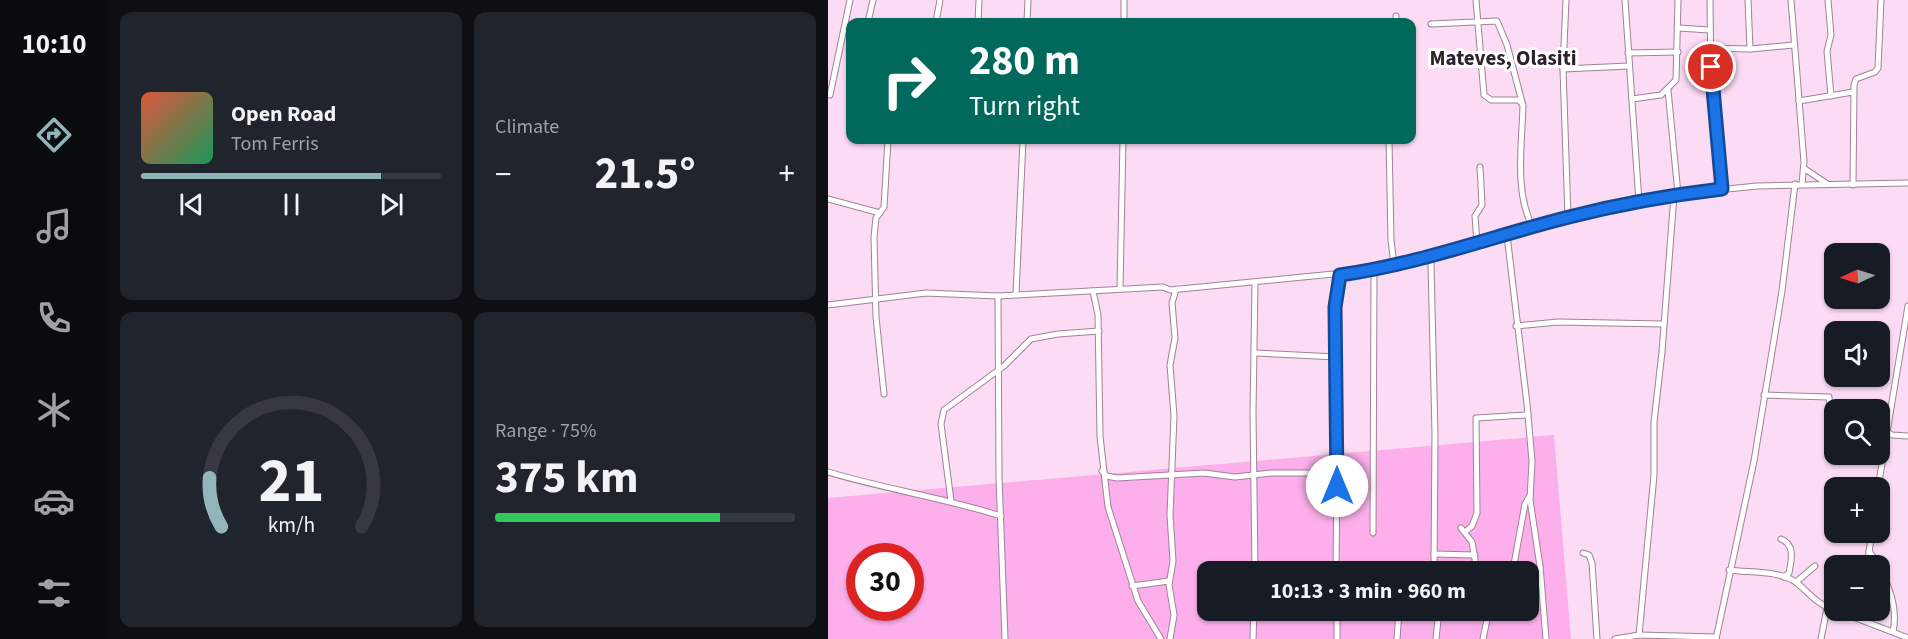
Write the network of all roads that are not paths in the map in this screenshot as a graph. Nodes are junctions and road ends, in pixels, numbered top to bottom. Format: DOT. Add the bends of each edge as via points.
graph roads {
  1 [pos="850,0"];
  2 [pos="873,0"];
  3 [pos="940,0"];
  4 [pos="980,0"];
  5 [pos="1028,0"];
  6 [pos="1124,0"];
  7 [pos="1476,0"];
  8 [pos="1566,0"];
  9 [pos="1625,0"];
  10 [pos="1678,0"];
  11 [pos="1710,0"];
  12 [pos="1748,0"];
  13 [pos="1791,0"];
  14 [pos="1828,0"];
  15 [pos="1881,0"];
  16 [pos="846,18"];
  17 [pos="869,18"];
  18 [pos="937,18"];
  19 [pos="978,18"];
  20 [pos="1027,18"];
  21 [pos="1124,18"];
  22 [pos="846,19"];
  23 [pos="1477,22"];
  24 [pos="1431,24"];
  25 [pos="1679,28"];
  26 [pos="1709,30"];
  27 [pos="1793,45"];
  28 [pos="1710,48"];
  29 [pos="1750,49"];
  30 [pos="1678,52"];
  31 [pos="1628,53"];
  32 [pos="1629,66"];
  33 [pos="1563,69"];
  34 [pos="1668,90"];
  35 [pos="1853,92"];
  36 [pos="830,95"];
  37 [pos="1831,96"];
  38 [pos="1632,99"];
  39 [pos="1522,102"];
  40 [pos="1799,102"];
  41 [pos="888,144"];
  42 [pos="1023,144"];
  43 [pos="1123,144"];
  44 [pos="1389,144"];
  45 [pos="1480,166"];
  46 [pos="1804,169"];
  47 [pos="1908,183"];
  48 [pos="1798,184"];
  49 [pos="1827,184"];
  50 [pos="1853,184"];
  51 [pos="1722,189"];
  52 [pos="1676,195"];
  53 [pos="828,199"];
  54 [pos="1639,202"];
  55 [pos="880,213"];
  56 [pos="1568,217"];
  57 [pos="1533,228"];
  58 [pos="1507,236"];
  59 [pos="1477,243"];
  60 [pos="1427,257"];
  61 [pos="1394,265"];
  62 [pos="1374,270"];
  63 [pos="1340,275"];
  64 [pos="1256,283"];
  65 [pos="1120,289"];
  66 [pos="1176,289"];
  67 [pos="1093,291"];
  68 [pos="1016,294"];
  69 [pos="998,296"];
  70 [pos="875,298"];
  71 [pos="828,305"];
  72 [pos="1908,306"];
  73 [pos="1664,324"];
  74 [pos="1516,326"];
  75 [pos="1099,331"];
  76 [pos="1256,353"];
  77 [pos="1337,357"];
  78 [pos="999,370"];
  79 [pos="884,394"];
  80 [pos="1764,395"];
  81 [pos="1829,399"];
  82 [pos="1528,415"];
  83 [pos="1890,416"];
  84 [pos="1890,434"];
  85 [pos="1908,436"];
  86 [pos="1102,471"];
  87 [pos="828,472"];
  88 [pos="1337,473"];
  89 [pos="1172,475"];
  90 [pos="1254,475"];
  91 [pos="1530,495"];
  92 [pos="951,501"];
  93 [pos="1001,516"];
  94 [pos="1373,533"];
  95 [pos="1781,539"];
  96 [pos="1870,543"];
  97 [pos="1869,551"];
  98 [pos="1583,553"];
  99 [pos="1434,554"];
  100 [pos="1475,555"];
  101 [pos="1868,555"];
  102 [pos="1874,555"];
  103 [pos="1255,561"];
  104 [pos="1336,561"];
  105 [pos="1434,561"];
  106 [pos="1476,561"];
  107 [pos="1516,561"];
  108 [pos="1815,566"];
  109 [pos="1729,570"];
  110 [pos="1787,577"];
  111 [pos="1169,581"];
  112 [pos="1796,582"];
  113 [pos="1132,586"];
  114 [pos="1890,593"];
  115 [pos="1824,606"];
  116 [pos="1254,621"];
  117 [pos="1337,621"];
  118 [pos="1399,621"];
  119 [pos="1438,621"];
  120 [pos="1487,621"];
  121 [pos="1824,621"];
  122 [pos="1867,621"];
  123 [pos="1893,632"];
  124 [pos="1640,635"];
  125 [pos="1672,638"];
  126 [pos="1716,638"];
  127 [pos="1908,638"];
  128 [pos="1005,639"];
  129 [pos="1161,639"];
  130 [pos="1170,639"];
  131 [pos="1253,639"];
  132 [pos="1337,639"];
  133 [pos="1397,639"];
  134 [pos="1436,639"];
  135 [pos="1483,639"];
  136 [pos="1546,639"];
  137 [pos="1597,639"];
  138 [pos="1615,639"];
  139 [pos="1821,639"];
  1 -- 16 [label="street"];
  2 -- 17 [label="street"];
  3 -- 18 [label="street"];
  4 -- 19 [label="street"];
  5 -- 20 [label="street"];
  6 -- 21 [label="street"];
  7 -- 23 [label="street"];
  8 -- 33 [label="street"];
  9 -- 31 [label="street"];
  10 -- 25 [label="street"];
  11 -- 26 [label="street"];
  12 -- 29 [label="street"];
  13 -- 27 [label="street"];
  14 -- 37 [label="street"];
  15 -- 35 [label="street" via="1878,68 1856,79"];
  22 -- 36 [label="street"];
  23 -- 24 [label="street"];
  23 -- 39 [label="street" via="1498,22"];
  23 -- 39 [label="street" via="1484,95 1491,100"];
  25 -- 26 [label="street"];
  25 -- 30 [label="street"];
  26 -- 28 [label="street"];
  27 -- 29 [label="street"];
  27 -- 40 [label="street"];
  28 -- 29 [label="street"];
  28 -- 51 [label="street"];
  30 -- 31 [label="street"];
  30 -- 34 [label="street" via="1676,80"];
  31 -- 32 [label="street"];
  32 -- 33 [label="street"];
  32 -- 38 [label="street"];
  33 -- 56 [label="street"];
  34 -- 38 [label="street" via="1653,97"];
  34 -- 52 [label="street"];
  35 -- 37 [label="street"];
  35 -- 50 [label="street"];
  37 -- 40 [label="street"];
  38 -- 54 [label="street"];
  39 -- 57 [label="street" via="1522,200"];
  40 -- 46 [label="street"];
  41 -- 55 [label="street" via="884,207"];
  42 -- 68 [label="street"];
  43 -- 65 [label="street"];
  44 -- 61 [label="street"];
  45 -- 59 [label="street" via="1482,205 1475,216"];
  46 -- 48 [label="street"];
  46 -- 49 [label="street"];
  47 -- 50 [label="street"];
  48 -- 49 [label="street"];
  48 -- 51 [label="street"];
  48 -- 80 [label="street"];
  49 -- 50 [label="street"];
  51 -- 52 [label="street"];
  52 -- 54 [label="street"];
  52 -- 73 [label="street"];
  53 -- 55 [label="street"];
  54 -- 56 [label="street"];
  55 -- 70 [label="street" via="875,224"];
  56 -- 57 [label="street"];
  57 -- 58 [label="street"];
  58 -- 59 [label="street"];
  58 -- 74 [label="street"];
  59 -- 60 [label="street"];
  60 -- 61 [label="street"];
  60 -- 99 [label="street" via="1431,264 1434,326"];
  61 -- 62 [label="street"];
  62 -- 63 [label="street"];
  62 -- 94 [label="street"];
  63 -- 64 [label="street"];
  63 -- 77 [label="street" via="1335,307"];
  64 -- 66 [label="street"];
  64 -- 76 [label="street"];
  65 -- 66 [label="street"];
  65 -- 67 [label="street"];
  66 -- 89 [label="street" via="1170,365 1174,416"];
  67 -- 68 [label="street"];
  67 -- 75 [label="street"];
  68 -- 69 [label="street"];
  69 -- 70 [label="street" via="926,293"];
  69 -- 78 [label="street"];
  70 -- 71 [label="street"];
  70 -- 79 [label="street"];
  72 -- 83 [label="street"];
  73 -- 74 [label="street" via="1558,322"];
  73 -- 124 [label="street"];
  74 -- 82 [label="street"];
  75 -- 78 [label="street" via="1031,339"];
  75 -- 86 [label="street"];
  76 -- 77 [label="street"];
  76 -- 90 [label="street"];
  77 -- 88 [label="street"];
  78 -- 92 [label="street" via="942,414"];
  78 -- 93 [label="street"];
  80 -- 81 [label="street"];
  80 -- 109 [label="street" via="1754,461"];
  82 -- 91 [label="street"];
  82 -- 100 [label="street" via="1476,418 1477,513 1472,526 1463,530"];
  84 -- 85 [label="street"];
  86 -- 89 [label="street" via="1111,477"];
  86 -- 113 [label="street" via="1111,524"];
  87 -- 92 [label="street" via="911,495"];
  88 -- 90 [label="street"];
  88 -- 104 [label="street"];
  89 -- 90 [label="street"];
  89 -- 111 [label="street" via="1173,561"];
  90 -- 103 [label="street"];
  91 -- 107 [label="street"];
  91 -- 136 [label="street"];
  92 -- 93 [label="street"];
  93 -- 128 [label="street"];
  95 -- 110 [label="street" via="1791,547"];
  96 -- 97 [label="street"];
  97 -- 101 [label="street"];
  97 -- 102 [label="street"];
  98 -- 137 [label="street" via="1589,555 1592,563"];
  99 -- 100 [label="street"];
  99 -- 105 [label="street"];
  100 -- 106 [label="street"];
  108 -- 112 [label="street"];
  109 -- 110 [label="street"];
  109 -- 126 [label="street"];
  110 -- 112 [label="street"];
  111 -- 113 [label="street"];
  111 -- 130 [label="street" via="1174,615"];
  112 -- 115 [label="street"];
  113 -- 129 [label="street"];
  114 -- 123 [label="street" via="1896,619"];
  116 -- 131 [label="street"];
  117 -- 132 [label="street"];
  118 -- 133 [label="street"];
  119 -- 134 [label="street"];
  120 -- 135 [label="street"];
  121 -- 139 [label="street"];
  122 -- 123 [label="street"];
  123 -- 127 [label="street"];
  124 -- 125 [label="street"];
  124 -- 138 [label="street"];
  125 -- 126 [label="street"];
}
